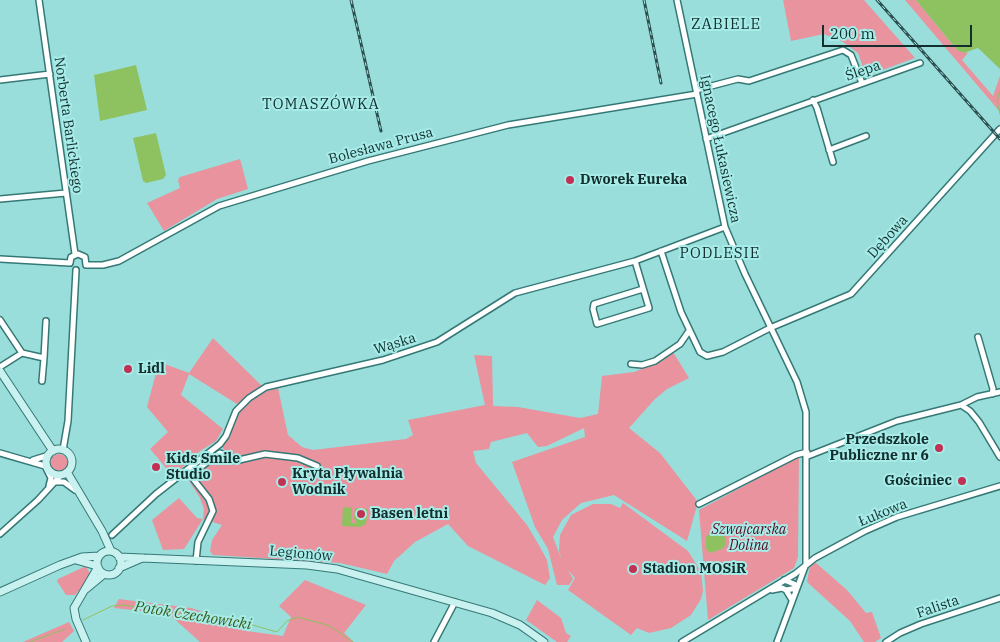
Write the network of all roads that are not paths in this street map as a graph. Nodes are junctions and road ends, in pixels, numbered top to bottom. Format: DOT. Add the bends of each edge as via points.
graph roads {
  1 [pos="39,0"];
  2 [pos="677,0"];
  3 [pos="920,63"];
  4 [pos="50,74"];
  5 [pos="0,80"];
  6 [pos="862,83"];
  7 [pos="696,92"];
  8 [pos="813,100"];
  9 [pos="1000,129"];
  10 [pos="866,136"];
  11 [pos="706,139"];
  12 [pos="829,150"];
  13 [pos="833,162"];
  14 [pos="66,193"];
  15 [pos="0,200"];
  16 [pos="725,227"];
  17 [pos="661,251"];
  18 [pos="75,254"];
  19 [pos="0,259"];
  20 [pos="635,261"];
  21 [pos="70,262"];
  22 [pos="86,265"];
  23 [pos="76,270"];
  24 [pos="644,289"];
  25 [pos="0,320"];
  26 [pos="46,321"];
  27 [pos="770,328"];
  28 [pos="689,331"];
  29 [pos="978,337"];
  30 [pos="22,353"];
  31 [pos="44,358"];
  32 [pos="631,364"];
  33 [pos="0,369"];
  34 [pos="42,381"];
  35 [pos="1000,392"];
  36 [pos="992,394"];
  37 [pos="961,405"];
  38 [pos="218,446"];
  39 [pos="63,450"];
  40 [pos="0,453"];
  41 [pos="51,453"];
  42 [pos="220,453"];
  43 [pos="808,454"];
  44 [pos="1000,457"];
  45 [pos="30,460"];
  46 [pos="317,466"];
  47 [pos="49,470"];
  48 [pos="64,474"];
  49 [pos="54,482"];
  50 [pos="1000,486"];
  51 [pos="49,487"];
  52 [pos="81,496"];
  53 [pos="699,504"];
  54 [pos="98,526"];
  55 [pos="0,534"];
  56 [pos="112,535"];
  57 [pos="111,551"];
  58 [pos="100,554"];
  59 [pos="119,557"];
  60 [pos="142,558"];
  61 [pos="75,560"];
  62 [pos="196,562"];
  63 [pos="806,564"];
  64 [pos="98,567"];
  65 [pos="120,568"];
  66 [pos="104,574"];
  67 [pos="784,580"];
  68 [pos="797,588"];
  69 [pos="85,590"];
  70 [pos="786,590"];
  71 [pos="0,592"];
  72 [pos="759,594"];
  73 [pos="1000,598"];
  74 [pos="792,600"];
  75 [pos="455,602"];
  76 [pos="86,642"];
  77 [pos="434,642"];
  78 [pos="544,642"];
  79 [pos="682,642"];
  80 [pos="777,642"];
  81 [pos="886,642"];
  1 -- 4 [label="street, Norberta Barlickiego"];
  2 -- 7 [label="street, Ignacego Łukasiewicza"];
  3 -- 6 [label="street, Ślepa"];
  4 -- 5 [label="street"];
  4 -- 14 [label="street, Norberta Barlickiego"];
  6 -- 7 [label="street, Bolesława Prusa" via="851,55 843,50 749,82 733,80"];
  6 -- 8 [label="street, Ślepa"];
  7 -- 11 [label="street, Ignacego Łukasiewicza"];
  7 -- 22 [label="street, Bolesława Prusa" via="508,125 368,161 219,206 119,261"];
  8 -- 11 [label="street, Ślepa"];
  8 -- 12 [label="street"];
  9 -- 27 [label="street, Dębowa" via="851,294"];
  10 -- 12 [label="street"];
  11 -- 16 [label="street, Ignacego Łukasiewicza"];
  12 -- 13 [label="street"];
  14 -- 15 [label="street"];
  14 -- 18 [label="street, Norberta Barlickiego"];
  16 -- 17 [label="street, Wąska"];
  16 -- 27 [label="street, Ignacego Łukasiewicza"];
  17 -- 20 [label="street, Wąska"];
  17 -- 28 [label="street"];
  18 -- 21 [label="street"];
  18 -- 22 [label="street" via="83,255"];
  19 -- 21 [label="street"];
  20 -- 24 [label="street"];
  20 -- 38 [label="street, Wąska" via="515,293 437,342 383,360 266,387 236,411 226,436"];
  21 -- 23 [label="street"];
  22 -- 23 [label="street"];
  23 -- 39 [label="street" via="68,420"];
  24 -- 24 [label="street" via="649,308 597,324 592,309 594,304"];
  25 -- 30 [label="street"];
  26 -- 31 [label="street"];
  27 -- 28 [label="street, Dębowa" via="736,347 707,356 700,352"];
  27 -- 43 [label="street, Ignacego Łukasiewicza" via="803,399"];
  28 -- 32 [label="street" via="680,344 655,361"];
  29 -- 36 [label="street"];
  30 -- 31 [label="street"];
  30 -- 33 [label="street"];
  31 -- 34 [label="street"];
  33 -- 41 [label="street"];
  35 -- 36 [label="street"];
  36 -- 37 [label="street"];
  37 -- 43 [label="street" via="897,421"];
  37 -- 44 [label="street" via="979,422"];
  38 -- 42 [label="street"];
  38 -- 56 [label="street, Wąska" via="156,494"];
  39 -- 41 [label="street"];
  39 -- 48 [label="street" via="72,460"];
  40 -- 45 [label="street"];
  41 -- 45 [label="street" via="39,460"];
  41 -- 47 [label="street" via="46,461"];
  42 -- 46 [label="street" via="239,460 265,454 298,458"];
  42 -- 62 [label="street" via="193,475 213,511 198,542"];
  43 -- 53 [label="street" via="796,455"];
  43 -- 63 [label="street, Ignacego Łukasiewicza"];
  45 -- 47 [label="street"];
  47 -- 48 [label="street" via="56,475"];
  47 -- 51 [label="street"];
  48 -- 49 [label="street"];
  48 -- 52 [label="street"];
  49 -- 51 [label="street"];
  49 -- 52 [label="street" via="64,482"];
  50 -- 63 [label="street, Łukowa" via="897,517"];
  51 -- 55 [label="street"];
  52 -- 54 [label="street"];
  54 -- 57 [label="street"];
  54 -- 58 [label="street"];
  57 -- 58 [label="street"];
  57 -- 59 [label="street"];
  58 -- 61 [label="street"];
  58 -- 64 [label="street"];
  59 -- 60 [label="street, Legionów"];
  59 -- 65 [label="street"];
  60 -- 62 [label="street, Legionów"];
  60 -- 65 [label="street, Legionów"];
  61 -- 64 [label="street"];
  61 -- 71 [label="street"];
  62 -- 75 [label="street, Legionów" via="322,567"];
  63 -- 67 [label="street, Łukowa"];
  63 -- 68 [label="street, Ignacego Łukasiewicza"];
  64 -- 66 [label="street"];
  64 -- 69 [label="street"];
  65 -- 66 [label="street" via="112,574"];
  66 -- 69 [label="street"];
  67 -- 68 [label="street"];
  67 -- 72 [label="street, Łukowa"];
  68 -- 70 [label="street, Łukowa"];
  68 -- 74 [label="street, Ignacego Łukasiewicza"];
  69 -- 76 [label="street" via="74,608"];
  70 -- 72 [label="street, Łukowa" via="776,588"];
  70 -- 74 [label="street"];
  72 -- 79 [label="street, Łukowa"];
  73 -- 81 [label="street, Falista" via="921,624"];
  74 -- 80 [label="street, Ignacego Łukasiewicza"];
  75 -- 77 [label="street"];
  75 -- 78 [label="street, Legionów" via="505,618"];
}
